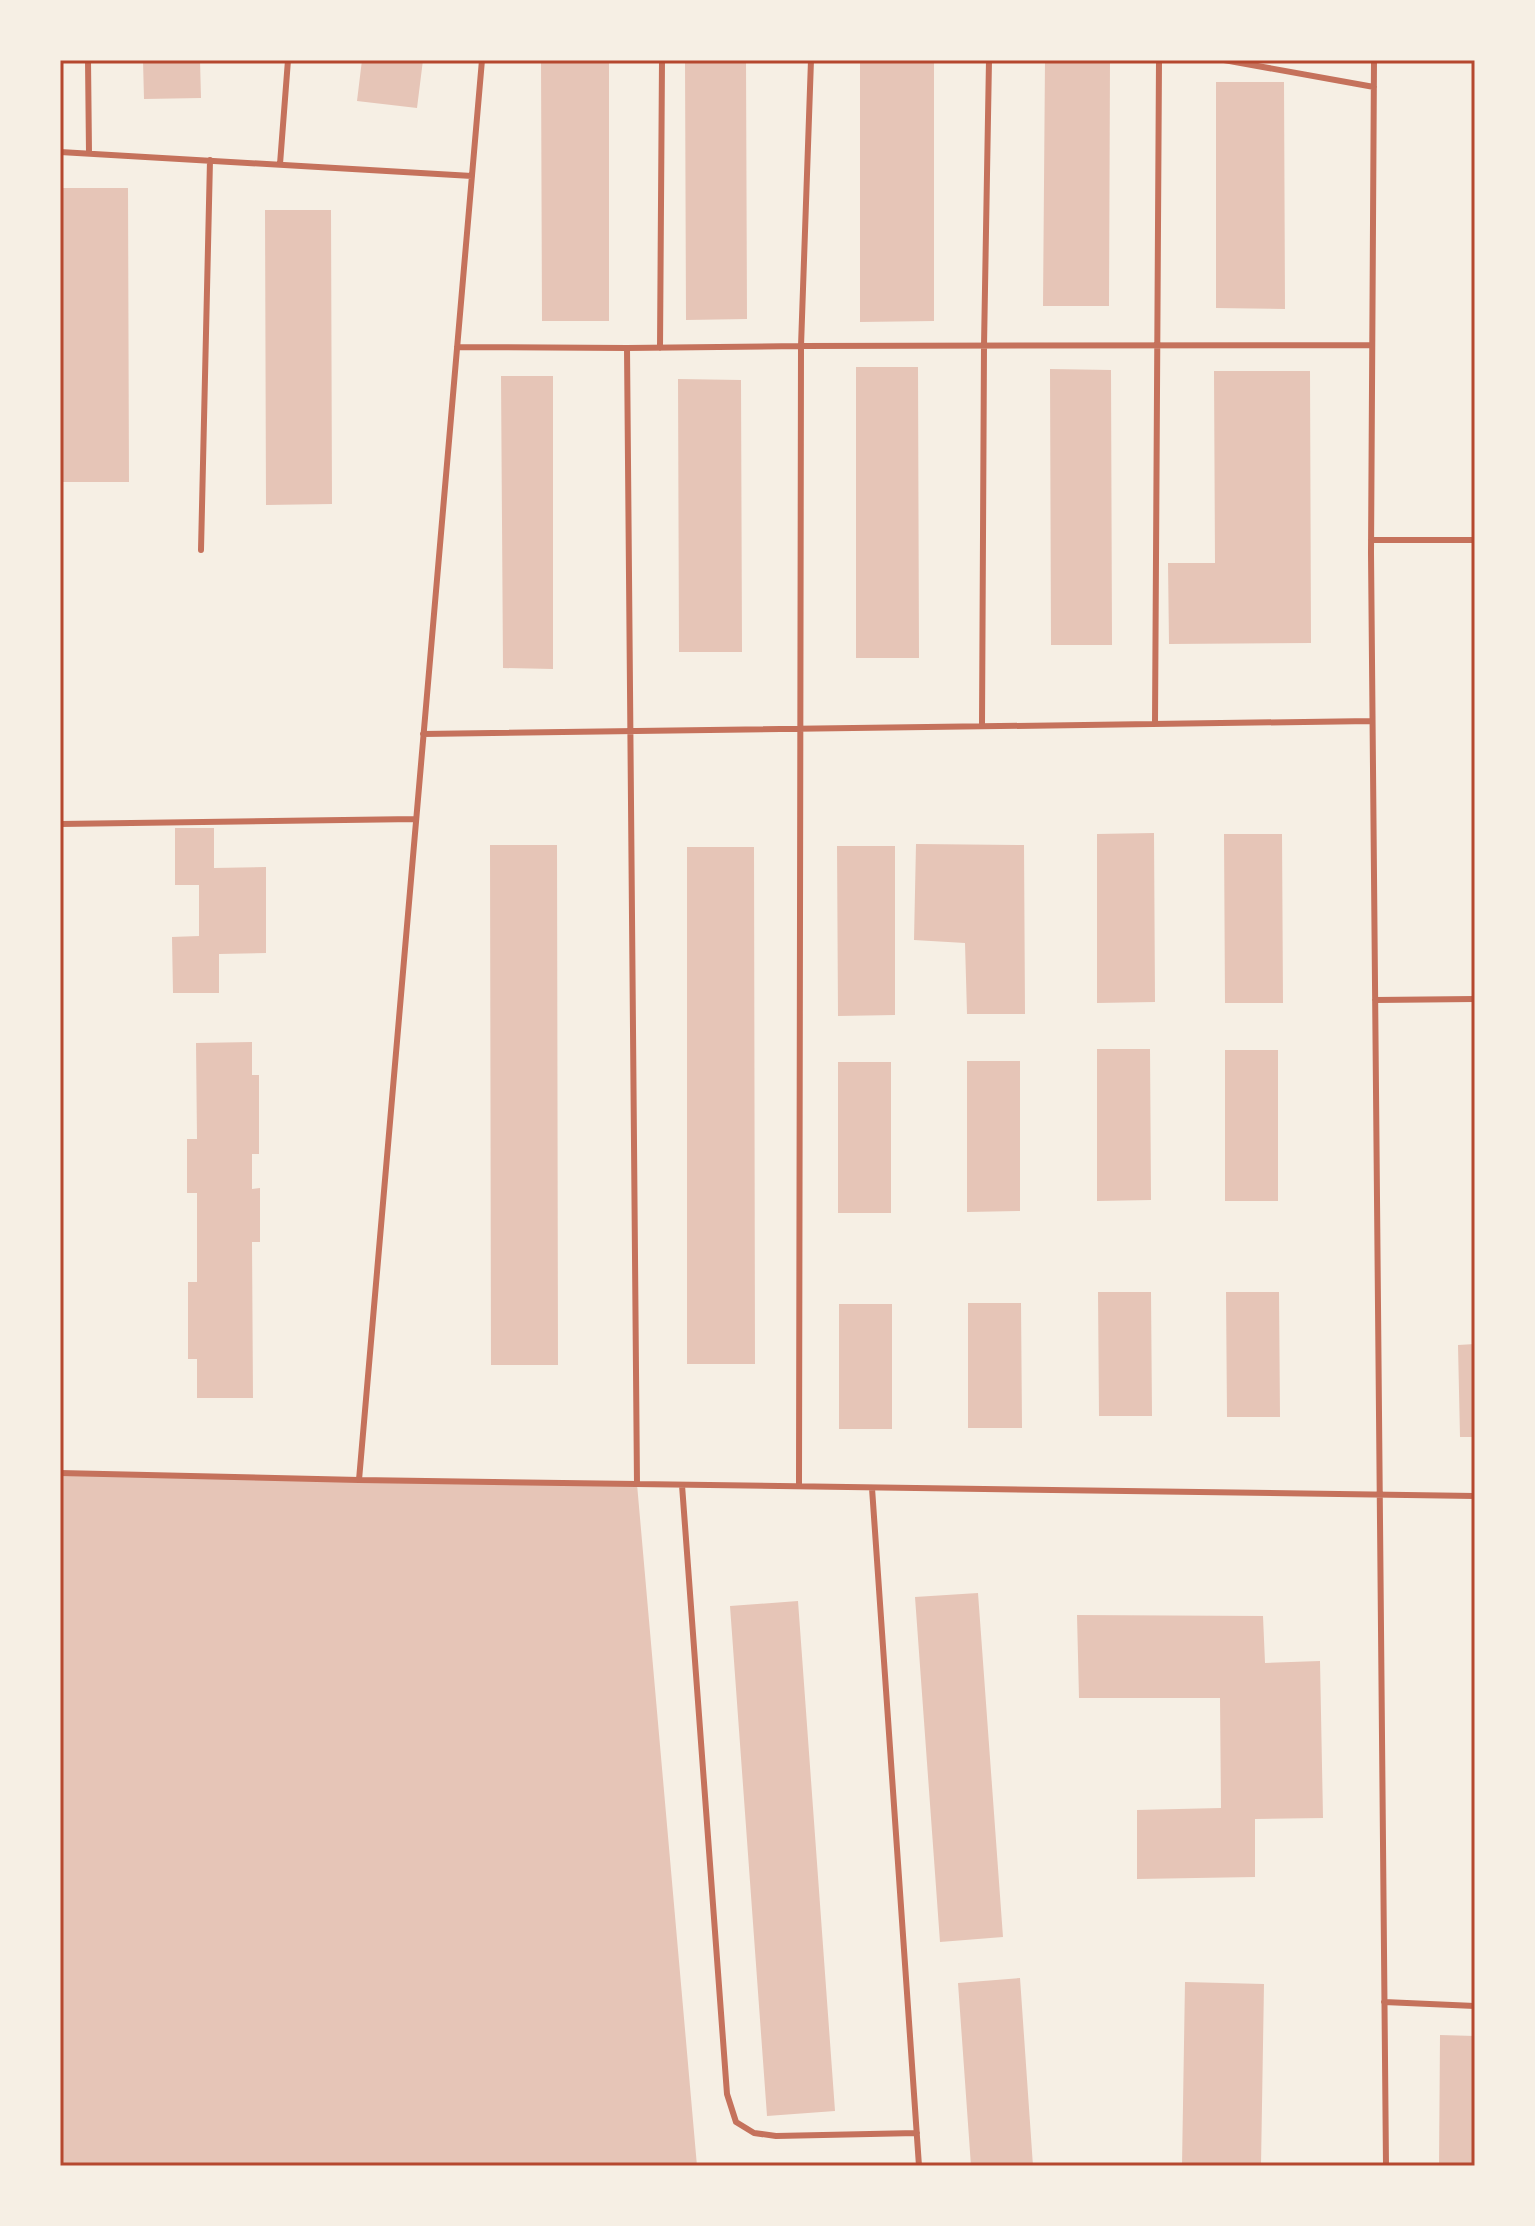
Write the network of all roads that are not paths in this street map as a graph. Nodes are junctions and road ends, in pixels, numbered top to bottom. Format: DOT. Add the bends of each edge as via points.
graph roads {
  1 [pos="88,60"];
  2 [pos="288,60"];
  3 [pos="482,60"];
  4 [pos="662,60"];
  5 [pos="811,60"];
  6 [pos="989,60"];
  7 [pos="1159,60"];
  8 [pos="1224,60"];
  9 [pos="1374,60"];
  10 [pos="1374,87"];
  11 [pos="60,152"];
  12 [pos="89,153"];
  13 [pos="210,160"];
  14 [pos="280,164"];
  15 [pos="472,176"];
  16 [pos="1158,345"];
  17 [pos="1372,345"];
  18 [pos="801,346"];
  19 [pos="984,346"];
  20 [pos="457,347"];
  21 [pos="627,348"];
  22 [pos="660,348"];
  23 [pos="1371,540"];
  24 [pos="1475,540"];
  25 [pos="201,550"];
  26 [pos="1372,721"];
  27 [pos="1155,724"];
  28 [pos="982,726"];
  29 [pos="802,729"];
  30 [pos="629,731"];
  31 [pos="423,734"];
  32 [pos="416,819"];
  33 [pos="60,824"];
  34 [pos="1475,999"];
  35 [pos="1375,1000"];
  36 [pos="60,1473"];
  37 [pos="359,1480"];
  38 [pos="637,1484"];
  39 [pos="682,1485"];
  40 [pos="799,1486"];
  41 [pos="872,1488"];
  42 [pos="1380,1496"];
  43 [pos="1475,1496"];
  44 [pos="1384,2002"];
  45 [pos="1475,2006"];
  46 [pos="917,2133"];
  47 [pos="919,2166"];
  48 [pos="1386,2166"];
  1 -- 12 [label="lane"];
  2 -- 14 [label="lane"];
  3 -- 15 [label="lane"];
  4 -- 22 [label="lane"];
  5 -- 18 [label="lane"];
  6 -- 19 [label="lane"];
  7 -- 16 [label="lane"];
  8 -- 10 [label="lane"];
  9 -- 10 [label="lane"];
  10 -- 17 [label="lane"];
  11 -- 12 [label="lane"];
  12 -- 13 [label="lane"];
  13 -- 14 [label="lane"];
  13 -- 25 [label="lane"];
  14 -- 15 [label="lane"];
  15 -- 20 [label="lane"];
  16 -- 17 [label="lane"];
  16 -- 19 [label="lane"];
  16 -- 27 [label="lane"];
  17 -- 23 [label="lane"];
  18 -- 19 [label="lane"];
  18 -- 22 [label="lane"];
  18 -- 29 [label="lane"];
  19 -- 28 [label="lane"];
  20 -- 21 [label="lane"];
  20 -- 31 [label="lane"];
  21 -- 22 [label="lane"];
  21 -- 30 [label="lane"];
  23 -- 24 [label="lane"];
  23 -- 26 [label="lane"];
  26 -- 27 [label="lane"];
  26 -- 35 [label="lane"];
  27 -- 28 [label="lane"];
  28 -- 29 [label="lane"];
  29 -- 30 [label="lane"];
  29 -- 40 [label="lane"];
  30 -- 31 [label="lane"];
  30 -- 38 [label="lane"];
  31 -- 32 [label="lane"];
  32 -- 33 [label="lane"];
  32 -- 37 [label="lane"];
  34 -- 35 [label="lane"];
  35 -- 42 [label="lane"];
  36 -- 37 [label="lane"];
  37 -- 38 [label="lane"];
  38 -- 39 [label="lane"];
  39 -- 40 [label="lane"];
  39 -- 46 [label="lane" via="727,2094 736,2122 754,2133 776,2136"];
  40 -- 41 [label="lane"];
  41 -- 42 [label="lane"];
  41 -- 46 [label="lane"];
  42 -- 43 [label="lane"];
  42 -- 44 [label="lane"];
  44 -- 45 [label="lane"];
  44 -- 48 [label="lane"];
  46 -- 47 [label="lane"];
}
